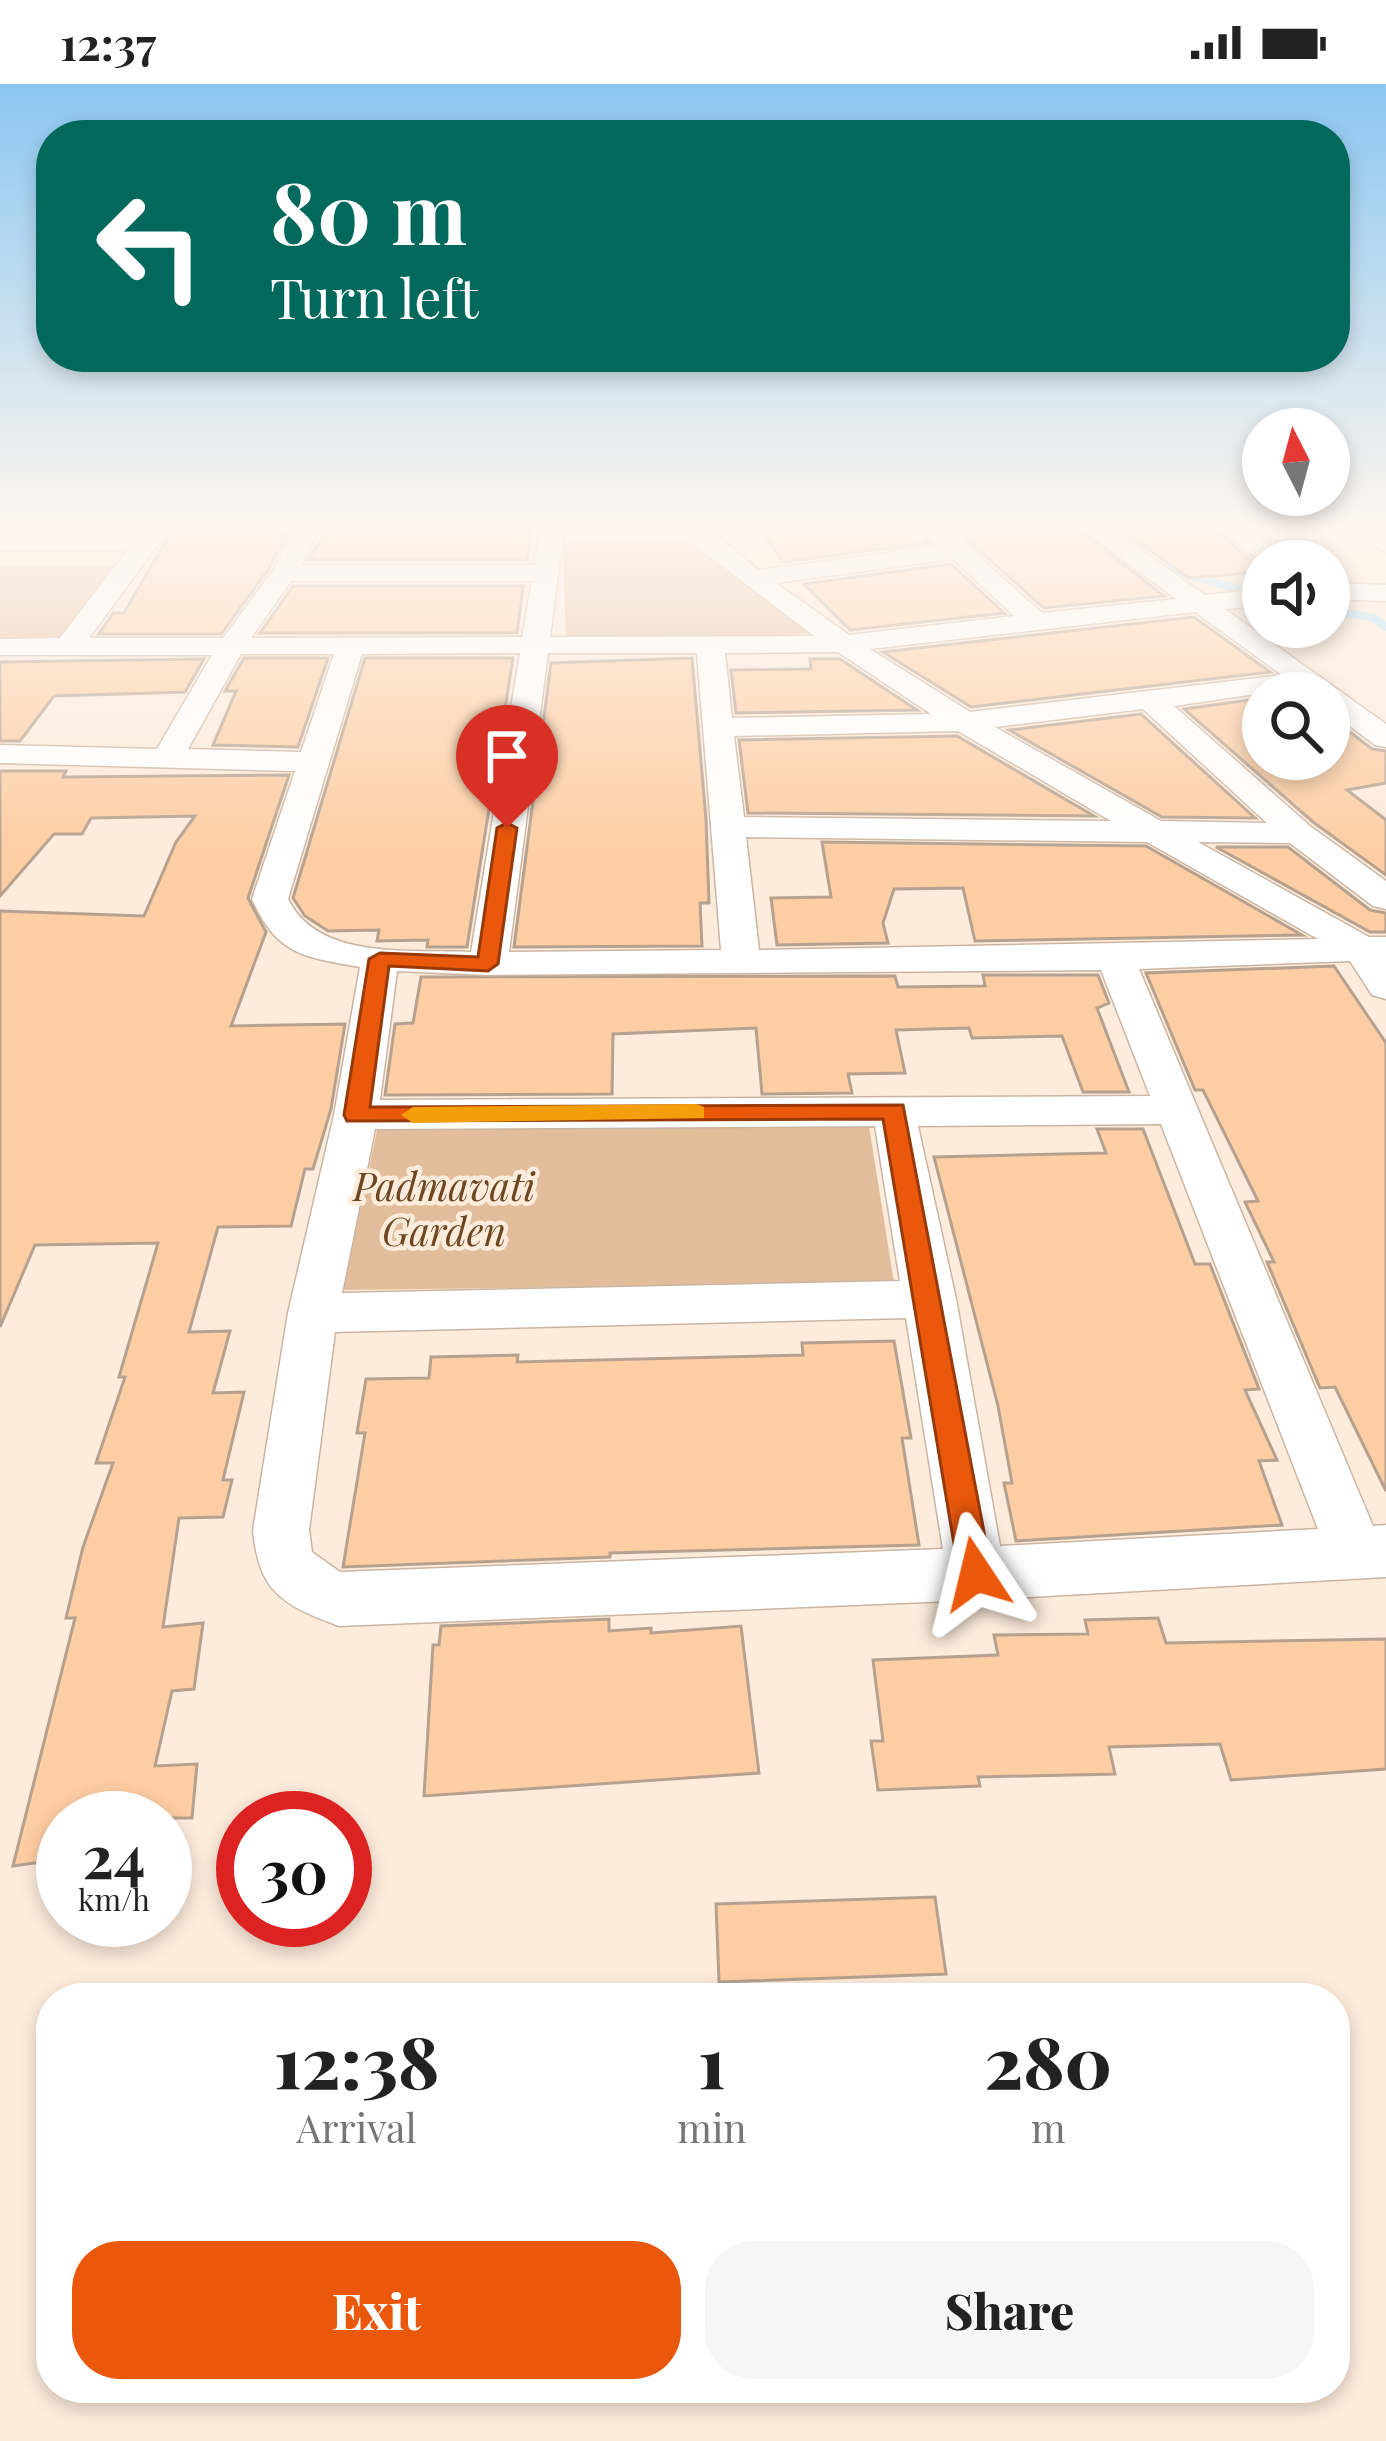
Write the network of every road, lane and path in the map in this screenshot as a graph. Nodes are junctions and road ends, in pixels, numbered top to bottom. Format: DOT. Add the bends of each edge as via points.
graph roads {
  1 [pos="74,639"];
  2 [pos="236,639"];
  3 [pos="534,639"];
  4 [pos="832,639"];
  5 [pos="881,639"];
  6 [pos="1252,639"];
  7 [pos="838,644"];
  8 [pos="232,645"];
  9 [pos="350,646"];
  10 [pos="710,646"];
  11 [pos="0,647"];
  12 [pos="68,647"];
  13 [pos="533,647"];
  14 [pos="1297,672"];
  15 [pos="1242,695"];
  16 [pos="1151,701"];
  17 [pos="1350,711"];
  18 [pos="962,722"];
  19 [pos="721,728"];
  20 [pos="1386,738"];
  21 [pos="0,754"];
  22 [pos="167,758"];
  23 [pos="314,762"];
  24 [pos="730,827"];
  25 [pos="1162,832"];
  26 [pos="1298,833"];
  27 [pos="1386,898"];
  28 [pos="1374,948"];
  29 [pos="1116,958"];
  30 [pos="380,959"];
  31 [pos="741,961"];
  32 [pos="488,964"];
  33 [pos="1386,987"];
  34 [pos="1177,1110"];
  35 [pos="894,1111"];
  36 [pos="356,1115"];
  37 [pos="931,1299"];
  38 [pos="313,1313"];
  39 [pos="1371,1552"];
  40 [pos="976,1574"];
  1 -- 12 [label="street"];
  2 -- 8 [label="street"];
  3 -- 13 [label="street"];
  4 -- 7 [label="street"];
  5 -- 7 [label="street"];
  6 -- 14 [label="street"];
  7 -- 10 [label="street"];
  7 -- 18 [label="street"];
  8 -- 9 [label="street"];
  8 -- 12 [label="street"];
  8 -- 22 [label="street"];
  9 -- 13 [label="street"];
  9 -- 23 [label="street"];
  10 -- 13 [label="street"];
  10 -- 19 [label="street"];
  11 -- 12 [label="street"];
  13 -- 32 [label="street"];
  15 -- 16 [label="street"];
  16 -- 18 [label="street"];
  16 -- 26 [label="street"];
  17 -- 20 [label="street"];
  18 -- 19 [label="street"];
  18 -- 25 [label="street"];
  19 -- 24 [label="street"];
  21 -- 22 [label="street"];
  22 -- 23 [label="street"];
  23 -- 30 [label="street" via="270,899 283,927 314,948"];
  24 -- 25 [label="street"];
  24 -- 31 [label="street"];
  25 -- 26 [label="street"];
  25 -- 28 [label="street"];
  26 -- 27 [label="street"];
  28 -- 29 [label="street"];
  28 -- 33 [label="street"];
  29 -- 31 [label="street"];
  29 -- 34 [label="street"];
  30 -- 32 [label="street"];
  30 -- 36 [label="street"];
  31 -- 32 [label="street"];
  34 -- 35 [label="street"];
  34 -- 39 [label="street"];
  35 -- 36 [label="street"];
  35 -- 37 [label="street"];
  36 -- 38 [label="street"];
  37 -- 38 [label="street"];
  37 -- 40 [label="street"];
  38 -- 40 [label="street" via="281,1530 285,1564 339,1599"];
  39 -- 40 [label="street"];
}
